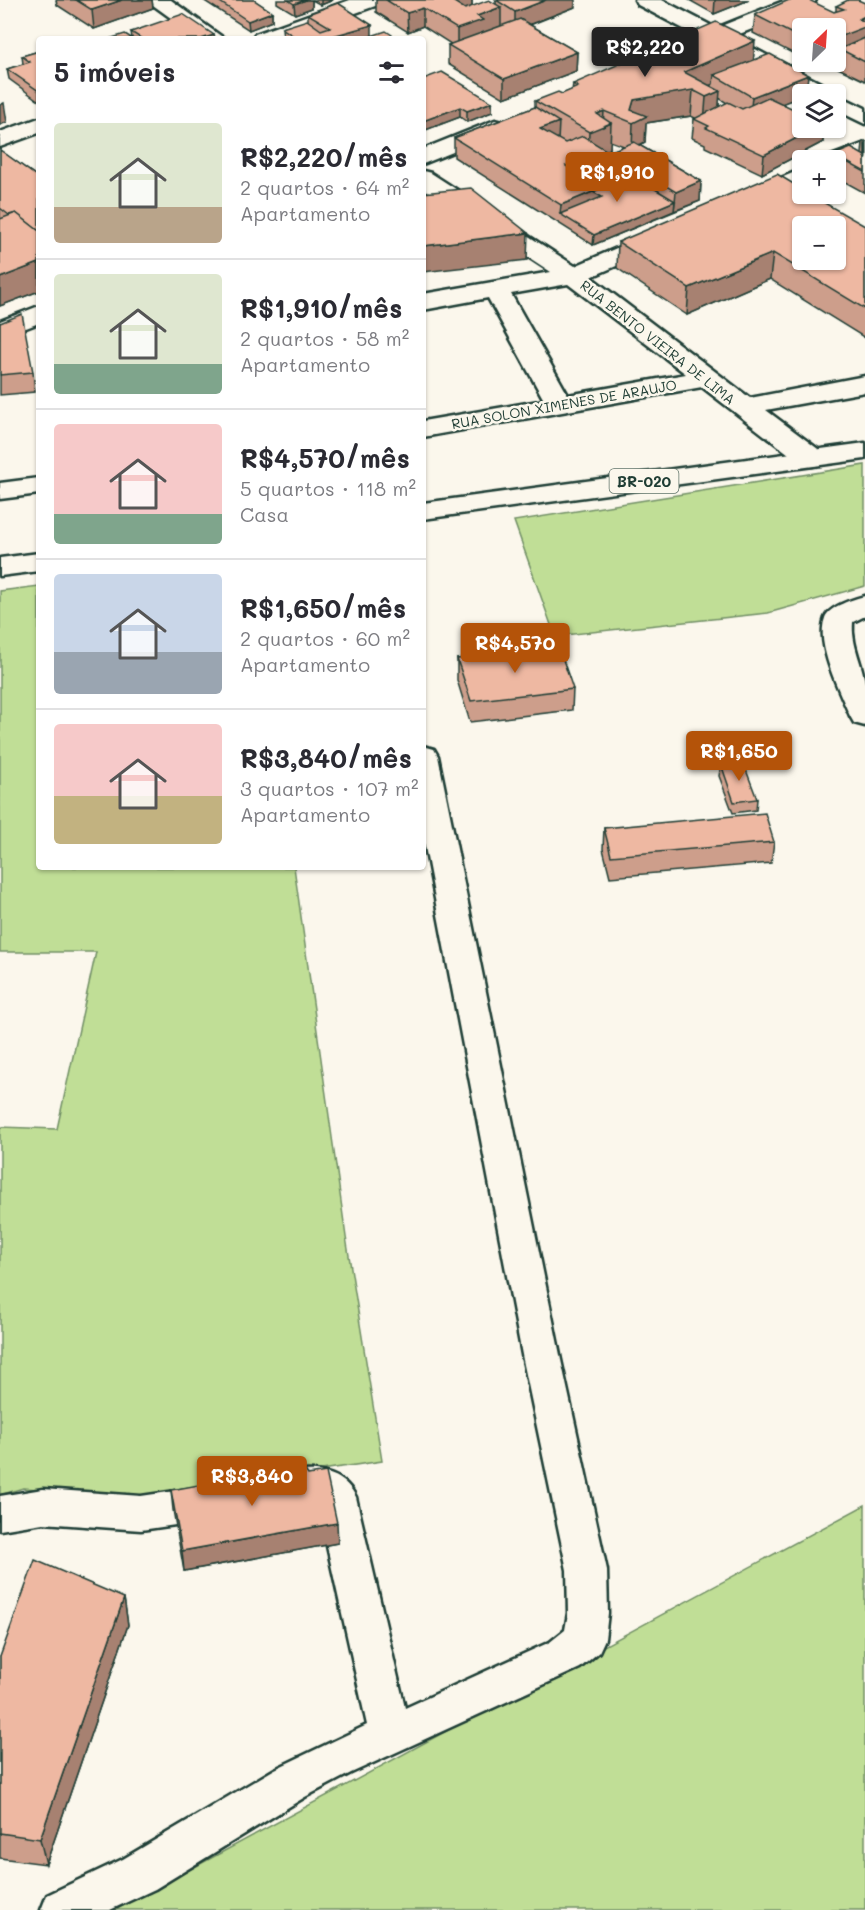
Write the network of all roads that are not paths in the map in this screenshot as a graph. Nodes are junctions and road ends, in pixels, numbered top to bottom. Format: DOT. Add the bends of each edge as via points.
graph roads {
  1 [pos="157,0"];
  2 [pos="370,0"];
  3 [pos="646,0"];
  4 [pos="805,0"];
  5 [pos="715,35"];
  6 [pos="210,36"];
  7 [pos="271,36"];
  8 [pos="672,53"];
  9 [pos="806,84"];
  10 [pos="846,107"];
  11 [pos="520,116"];
  12 [pos="865,117"];
  13 [pos="36,126"];
  14 [pos="0,140"];
  15 [pos="865,150"];
  16 [pos="426,156"];
  17 [pos="846,158"];
  18 [pos="426,180"];
  19 [pos="792,187"];
  20 [pos="732,207"];
  21 [pos="679,230"];
  22 [pos="573,276"];
  23 [pos="496,290"];
  24 [pos="426,302"];
  25 [pos="36,315"];
  26 [pos="0,330"];
  27 [pos="704,379"];
  28 [pos="865,384"];
  29 [pos="560,405"];
  30 [pos="743,407"];
  31 [pos="426,428"];
  32 [pos="865,451"];
  33 [pos="812,459"];
  34 [pos="36,486"];
  35 [pos="0,491"];
  36 [pos="426,511"];
  37 [pos="36,562"];
  38 [pos="0,567"];
  39 [pos="852,611"];
  40 [pos="865,716"];
  41 [pos="426,771"];
  42 [pos="0,1513"];
  43 [pos="390,1735"];
  44 [pos="63,1910"];
  1 -- 6 [label="main road"];
  2 -- 7 [label="main road"];
  3 -- 5 [label="main road"];
  4 -- 5 [label="main road"];
  5 -- 8 [label="main road"];
  5 -- 9 [label="main road"];
  10 -- 12 [label="main road"];
  11 -- 16 [label="main road"];
  13 -- 14 [label="main road"];
  15 -- 17 [label="main road"];
  18 -- 22 [label="main road, RUA BENTO VIEIRA DE LIMA"];
  19 -- 20 [label="main road"];
  21 -- 22 [label="main road"];
  22 -- 23 [label="main road"];
  22 -- 27 [label="main road, RUA BENTO VIEIRA DE LIMA"];
  23 -- 24 [label="main road"];
  23 -- 29 [label="main road"];
  25 -- 26 [label="main road"];
  27 -- 29 [label="main road, RUA SOLON XIMENES DE ARAUJO"];
  27 -- 30 [label="main road, RUA BENTO VIEIRA DE LIMA"];
  28 -- 30 [label="main road"];
  29 -- 31 [label="main road, RUA SOLON XIMENES DE ARAUJO"];
  30 -- 33 [label="main road, RUA BENTO VIEIRA DE LIMA"];
  32 -- 33 [label="main road, BR-020"];
  33 -- 36 [label="main road, BR-020"];
  34 -- 35 [label="main road"];
  37 -- 38 [label="main road"];
  39 -- 40 [label="main road" via="838,646"];
  41 -- 43 [label="main road" via="587,1570 588,1613 584,1639 565,1655"];
  42 -- 43 [label="main road" via="43,1506 141,1513 303,1486 331,1492 341,1513"];
  43 -- 44 [label="main road" via="290,1783 139,1874"];
}
